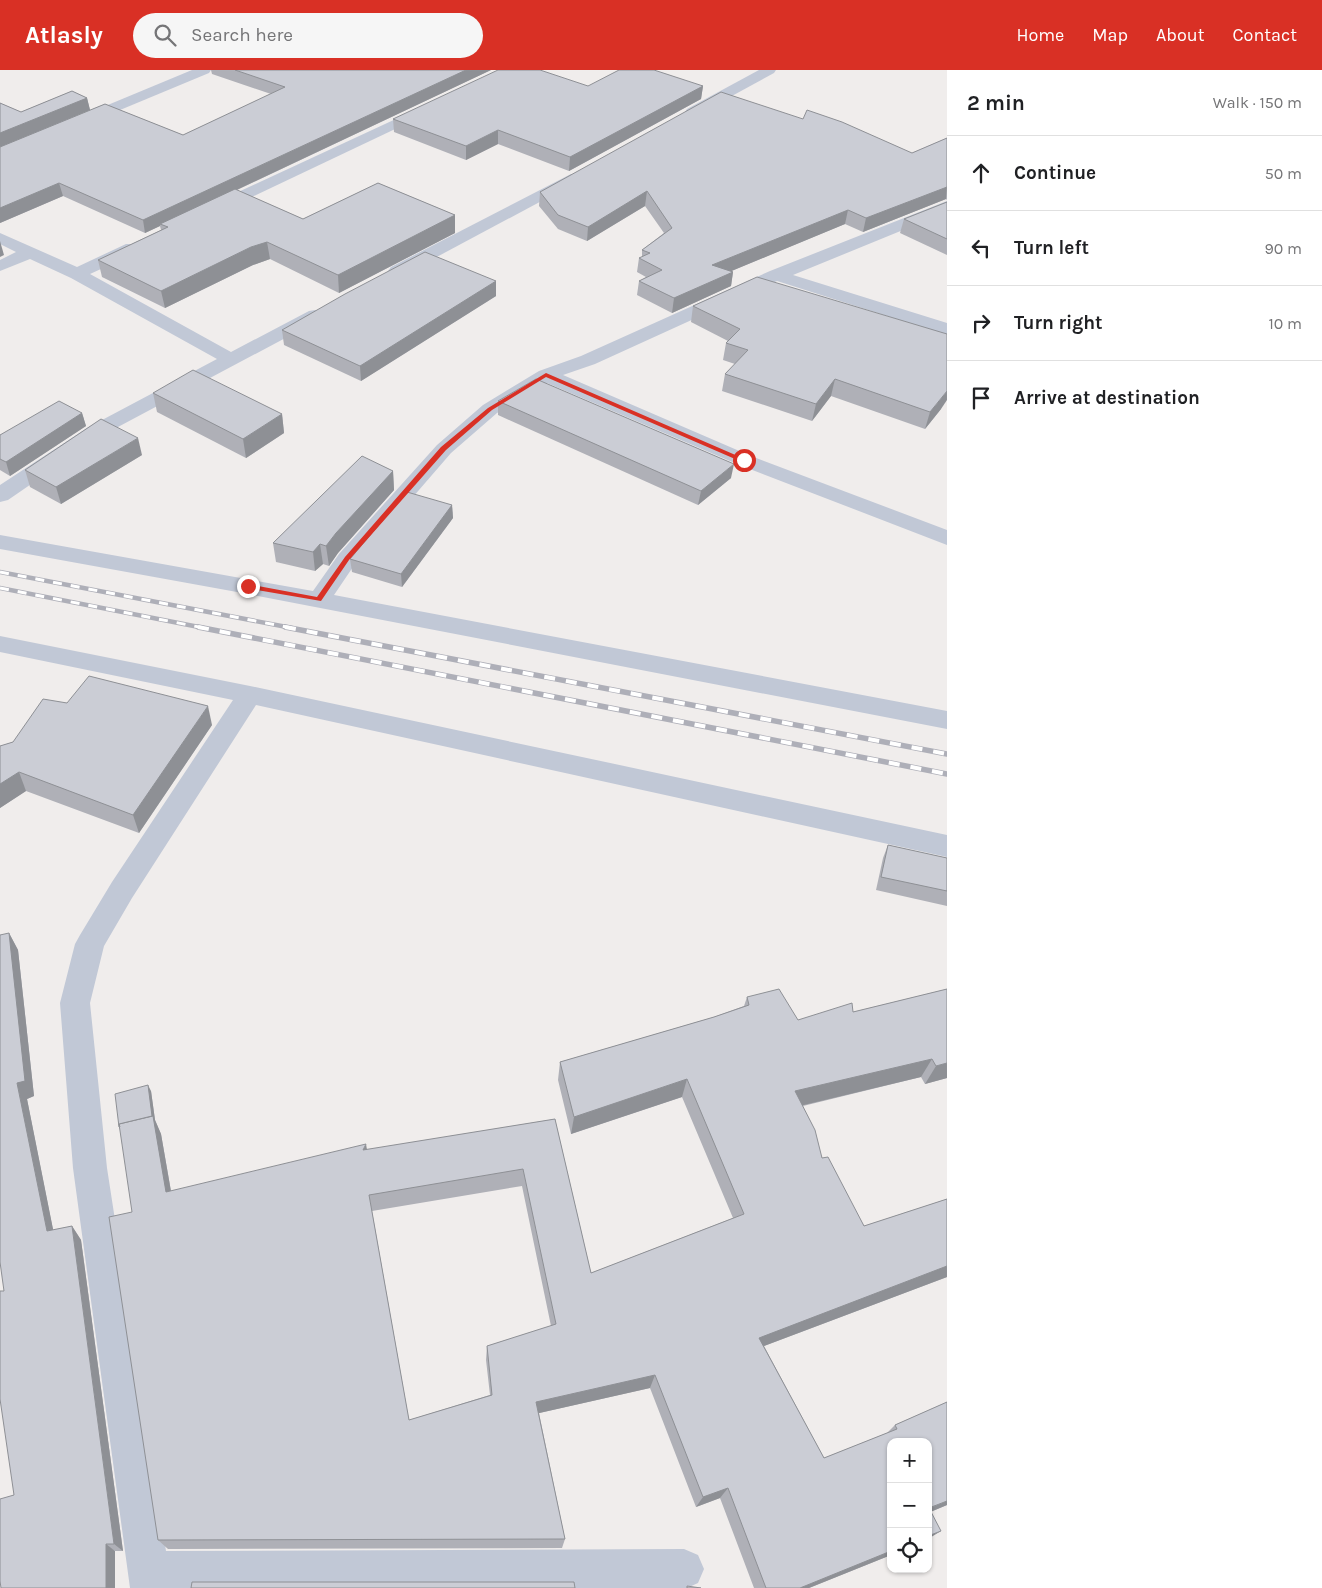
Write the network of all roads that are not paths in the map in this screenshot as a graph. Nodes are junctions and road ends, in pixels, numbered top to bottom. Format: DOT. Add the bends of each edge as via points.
graph roads {
  1 [pos="204,70"];
  2 [pos="769,70"];
  3 [pos="438,104"];
  4 [pos="674,122"];
  5 [pos="62,128"];
  6 [pos="588,170"];
  7 [pos="947,206"];
  8 [pos="194,218"];
  9 [pos="0,238"];
  10 [pos="149,240"];
  11 [pos="31,252"];
  12 [pos="0,266"];
  13 [pos="77,274"];
  14 [pos="776,275"];
  15 [pos="379,281"];
  16 [pos="327,308"];
  17 [pos="947,329"];
  18 [pos="230,359"];
  19 [pos="546,375"];
  20 [pos="0,495"];
  21 [pos="947,538"];
  22 [pos="0,542"];
  23 [pos="319,600"];
  24 [pos="0,644"];
  25 [pos="250,695"];
  26 [pos="947,720"];
  27 [pos="947,846"];
  28 [pos="684,1569"];
  29 [pos="150,1580"];
  1 -- 5 [label="street"];
  2 -- 4 [label="street"];
  3 -- 8 [label="street"];
  6 -- 15 [label="street"];
  7 -- 14 [label="street"];
  9 -- 11 [label="street"];
  10 -- 13 [label="street"];
  11 -- 12 [label="street"];
  11 -- 13 [label="street"];
  13 -- 18 [label="street"];
  14 -- 17 [label="street"];
  14 -- 19 [label="street" via="588,360"];
  16 -- 18 [label="street"];
  18 -- 20 [label="street" via="94,432"];
  19 -- 21 [label="street" via="744,460"];
  19 -- 23 [label="street" via="490,409 444,449 347,559"];
  22 -- 23 [label="street"];
  23 -- 26 [label="street"];
  24 -- 25 [label="street"];
  25 -- 27 [label="street"];
  25 -- 29 [label="street" via="90,944 75,1003 90,1168"];
  28 -- 29 [label="street"];
}
